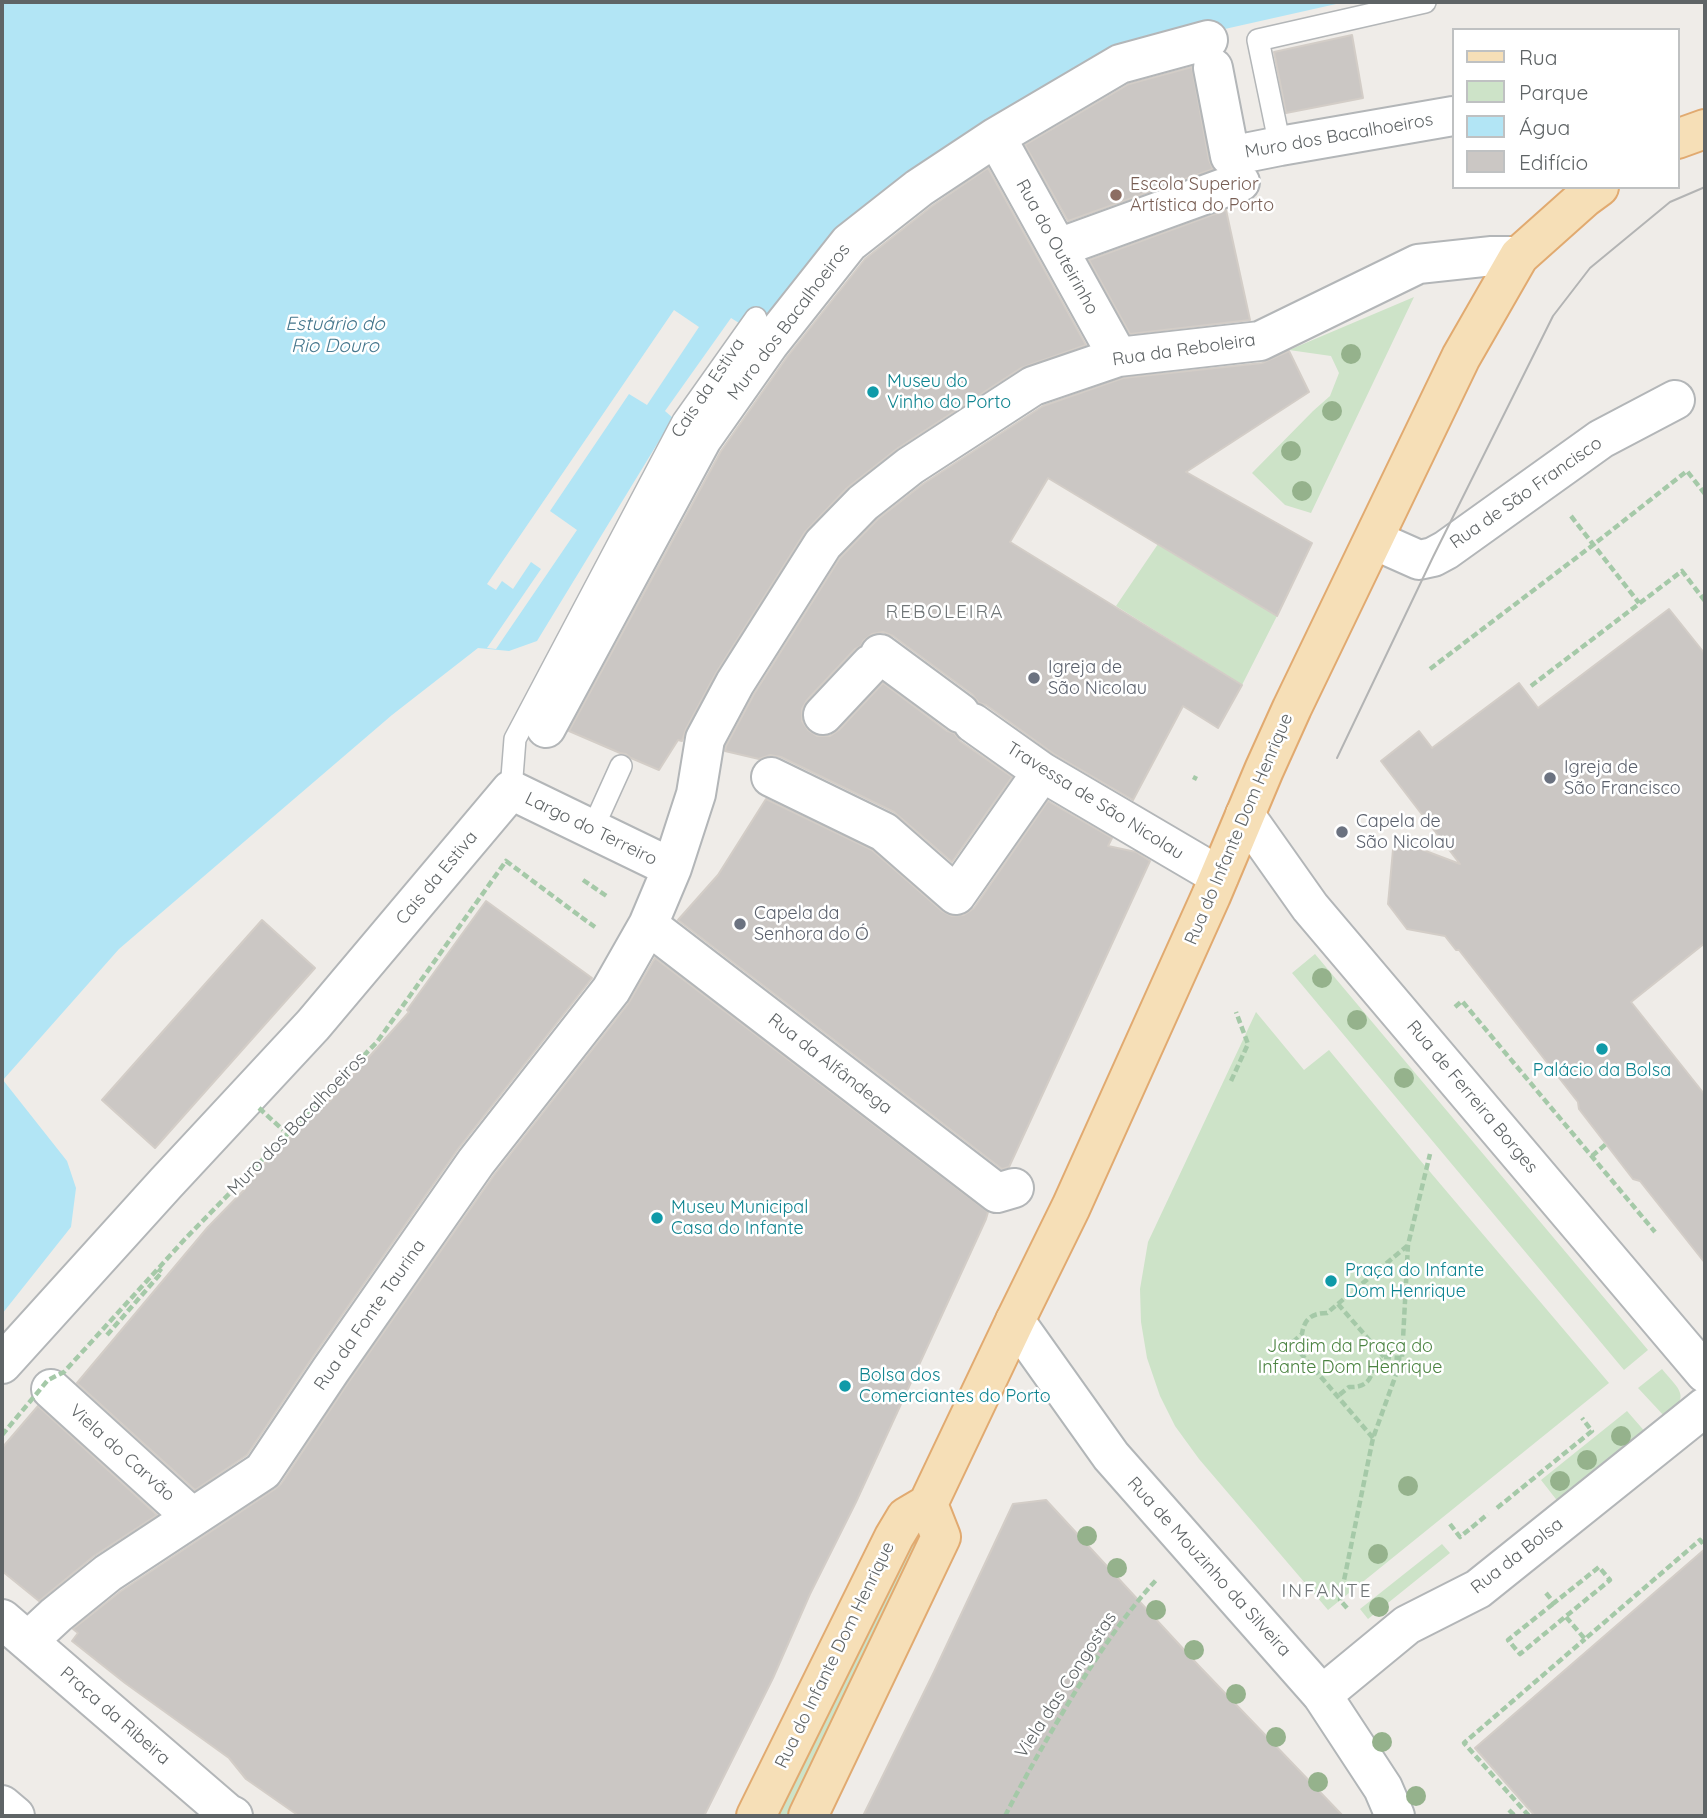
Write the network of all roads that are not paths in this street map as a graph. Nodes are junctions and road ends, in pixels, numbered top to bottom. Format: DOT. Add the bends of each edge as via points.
graph roads {
  1 [pos="1425,2"];
  2 [pos="1452,116"];
  3 [pos="1705,129"];
  4 [pos="996,137"];
  5 [pos="1679,138"];
  6 [pos="1280,146"];
  7 [pos="1240,182"];
  8 [pos="1596,189"];
  9 [pos="1058,248"];
  10 [pos="1519,256"];
  11 [pos="757,318"];
  12 [pos="1118,357"];
  13 [pos="1675,400"];
  14 [pos="1374,540"];
  15 [pos="819,720"];
  16 [pos="547,727"];
  17 [pos="705,739"];
  18 [pos="621,766"];
  19 [pos="1042,772"];
  20 [pos="771,777"];
  21 [pos="511,790"];
  22 [pos="1245,815"];
  23 [pos="592,830"];
  24 [pos="672,867"];
  25 [pos="1219,876"];
  26 [pos="648,925"];
  27 [pos="1014,1188"];
  28 [pos="1015,1321"];
  29 [pos="1705,1373"];
  30 [pos="32,1376"];
  31 [pos="1705,1407"];
  32 [pos="928,1504"];
  33 [pos="192,1517"];
  34 [pos="15,1630"];
  35 [pos="1322,1695"];
  36 [pos="2,1805"];
  37 [pos="230,1815"];
  38 [pos="15,1816"];
  39 [pos="756,1816"];
  40 [pos="808,1816"];
  41 [pos="1395,1816"];
  1 -- 6 [label="lane" via="1258,40"];
  2 -- 6 [label="street, Muro dos Bacalhoeiros"];
  3 -- 5 [label="main road"];
  4 -- 6 [label="street, Muro dos Bacalhoeiros" via="1120,64 1210,54 1230,156"];
  4 -- 9 [label="street, Rua do Outeirinho"];
  4 -- 16 [label="street, Muro dos Bacalhoeiros" via="919,188 849,243 769,344 702,439"];
  7 -- 9 [label="street"];
  8 -- 10 [label="main road, Rua do Infante Dom Henrique"];
  9 -- 12 [label="street, Rua do Outeirinho"];
  10 -- 12 [label="street, Rua da Reboleira" via="1418,264 1260,341"];
  10 -- 14 [label="main road, Rua do Infante Dom Henrique" via="1461,357"];
  11 -- 21 [label="lane, Cais da Estiva" via="683,421 515,739"];
  12 -- 17 [label="street, Rua da Reboleira" via="1033,386 910,466 863,503 822,544"];
  13 -- 14 [label="street, Rua de São Francisco" via="1601,439 1439,554 1419,560"];
  14 -- 22 [label="main road, Rua do Infante Dom Henrique"];
  15 -- 19 [label="street, Travessa de São Nicolau" via="875,659"];
  17 -- 24 [label="street, Largo do Terreiro" via="696,794"];
  18 -- 23 [label="lane"];
  19 -- 20 [label="street" via="956,895 884,832"];
  19 -- 25 [label="street, Travessa de São Nicolau"];
  21 -- 23 [label="street, Largo do Terreiro"];
  21 -- 30 [label="street, Cais da Estiva" via="313,1024 166,1183"];
  22 -- 25 [label="main road, Rua do Infante Dom Henrique"];
  22 -- 29 [label="street, Rua de Ferreira Borges" via="1310,907"];
  23 -- 24 [label="street, Largo do Terreiro"];
  24 -- 26 [label="street, Largo do Terreiro"];
  25 -- 28 [label="main road, Rua do Infante Dom Henrique"];
  26 -- 27 [label="street, Rua da Alfândega" via="997,1193"];
  26 -- 33 [label="street, Rua da Fonte Taurina" via="611,990 476,1162 262,1471"];
  28 -- 32 [label="main road, Rua do Infante Dom Henrique"];
  28 -- 35 [label="street, Rua de Mouzinho da Silveira" via="1111,1456"];
  30 -- 33 [label="street, Viela do Carvão"];
  31 -- 35 [label="street, Rua da Bolsa" via="1478,1590 1408,1625"];
  32 -- 39 [label="main road, Rua do Infante Dom Henrique" via="906,1517 894,1537"];
  32 -- 40 [label="main road" via="941,1537"];
  33 -- 34 [label="street, Rua da Fonte Taurina" via="108,1573 56,1615"];
  34 -- 37 [label="street, Praça da Ribeira"];
  35 -- 41 [label="street, Rua de Mouzinho da Silveira" via="1383,1787"];
  36 -- 38 [label="street"];
}
